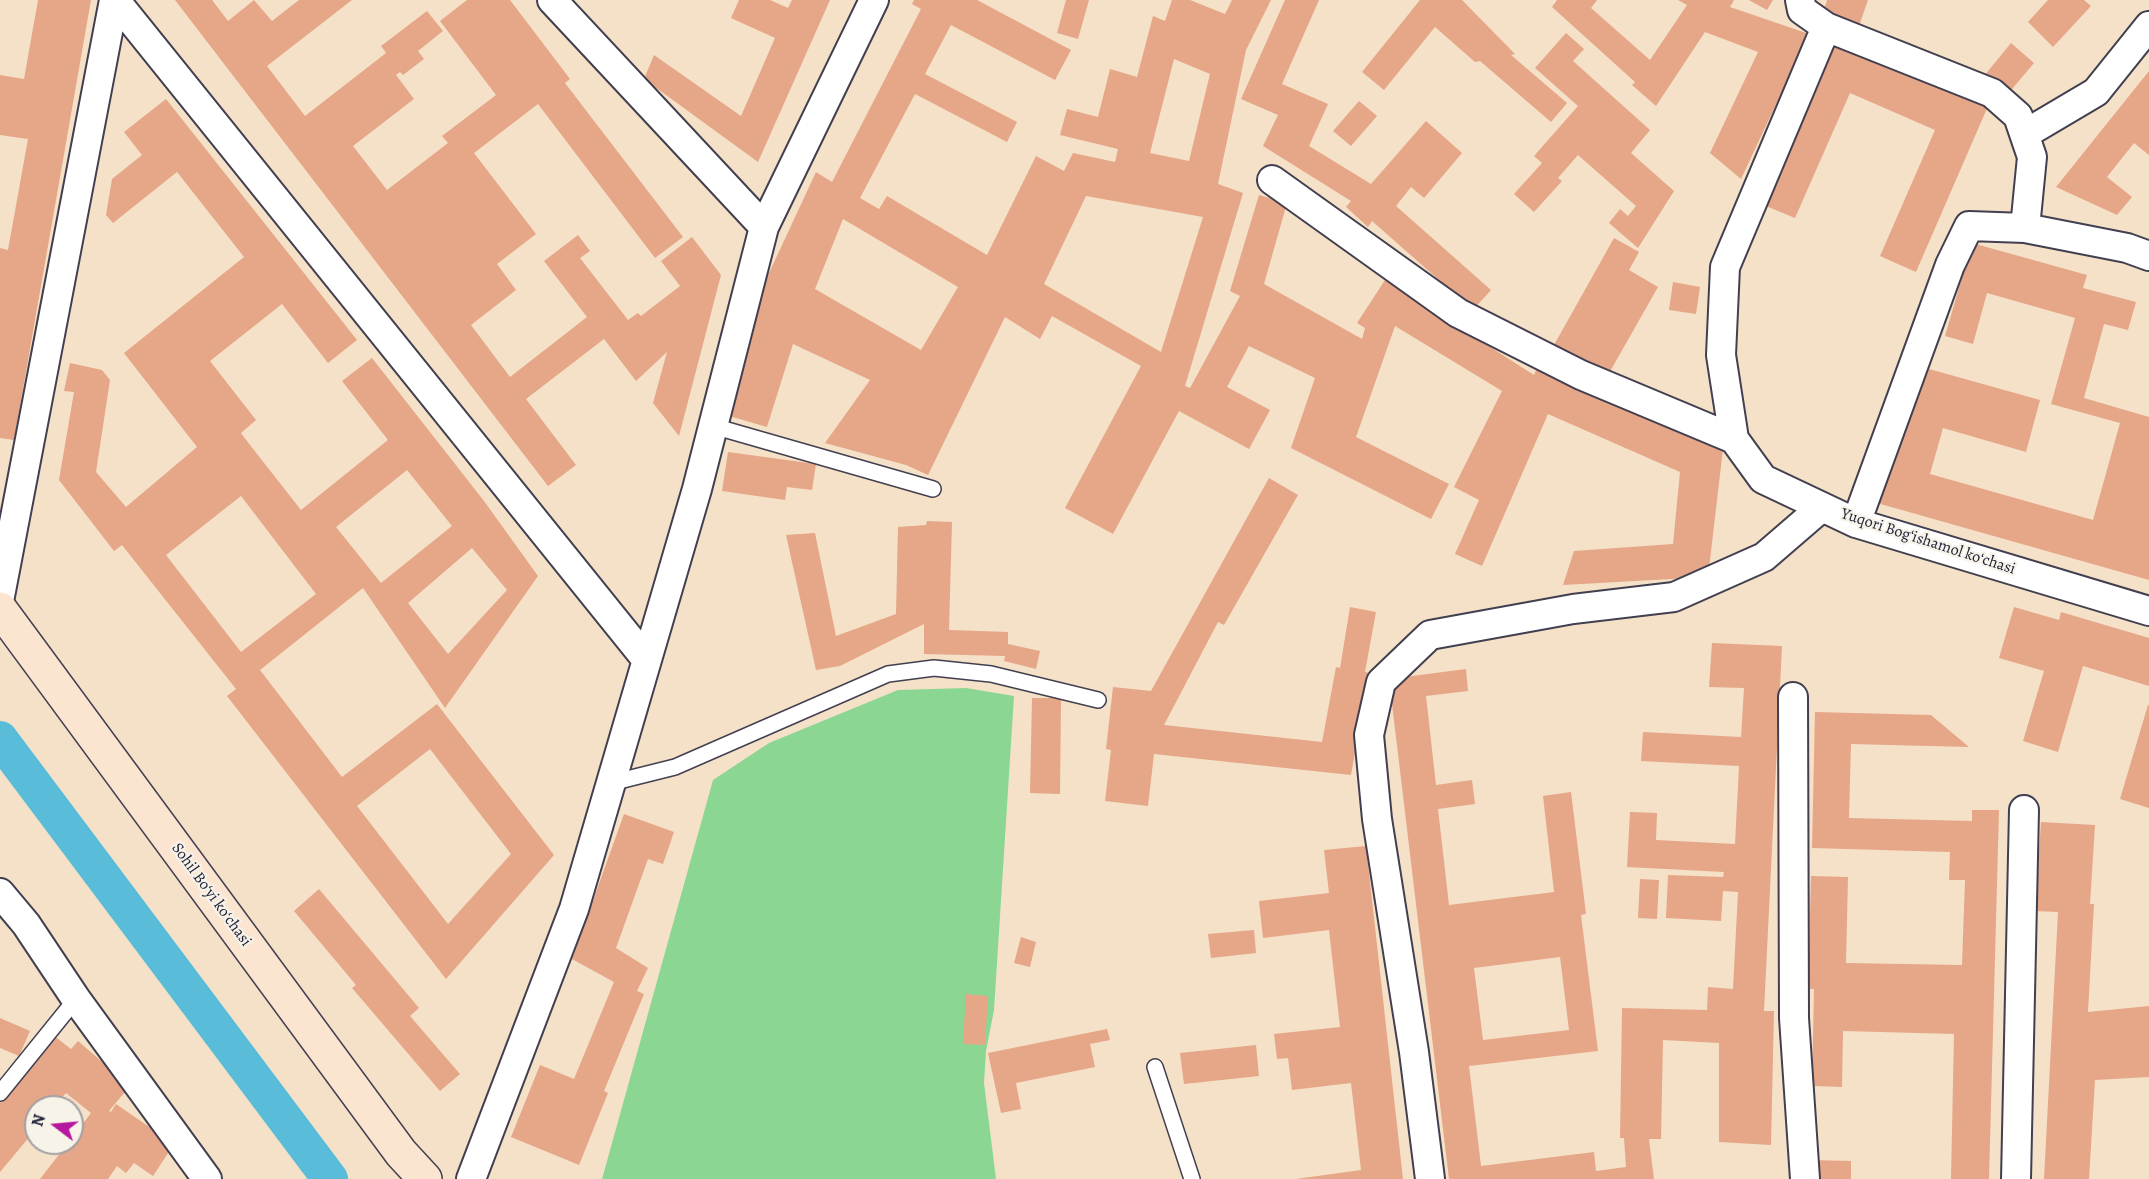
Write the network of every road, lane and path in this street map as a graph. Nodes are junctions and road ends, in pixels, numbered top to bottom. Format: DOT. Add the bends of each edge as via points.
graph roads {
  1 [pos="114,0"];
  2 [pos="552,0"];
  3 [pos="874,0"];
  4 [pos="1800,0"];
  5 [pos="2149,26"];
  6 [pos="1826,27"];
  7 [pos="2025,134"];
  8 [pos="1272,180"];
  9 [pos="764,227"];
  10 [pos="2025,228"];
  11 [pos="2149,256"];
  12 [pos="713,426"];
  13 [pos="1734,439"];
  14 [pos="933,489"];
  15 [pos="1822,507"];
  16 [pos="1856,523"];
  17 [pos="0,596"];
  18 [pos="0,609"];
  19 [pos="2149,611"];
  20 [pos="646,659"];
  21 [pos="1793,697"];
  22 [pos="1098,700"];
  23 [pos="610,783"];
  24 [pos="2024,810"];
  25 [pos="0,893"];
  26 [pos="76,999"];
  27 [pos="1155,1066"];
  28 [pos="0,1093"];
  29 [pos="207,1179"];
  30 [pos="425,1179"];
  31 [pos="471,1179"];
  32 [pos="1192,1179"];
  33 [pos="1430,1179"];
  34 [pos="1805,1179"];
  35 [pos="2016,1179"];
  1 -- 17 [label="street"];
  1 -- 20 [label="street"];
  2 -- 9 [label="street"];
  3 -- 9 [label="street"];
  4 -- 6 [label="street" via="1802,10"];
  5 -- 7 [label="street" via="2096,92"];
  6 -- 7 [label="street" via="1992,93 2018,116"];
  6 -- 13 [label="street, Yuqori Bogʻishamol koʻchasi" via="1725,267 1721,355"];
  7 -- 10 [label="street" via="2032,157"];
  8 -- 13 [label="street" via="1458,313 1581,375"];
  9 -- 12 [label="street"];
  10 -- 11 [label="street"];
  10 -- 16 [label="street" via="1969,226 1950,265"];
  12 -- 14 [label="lane"];
  12 -- 20 [label="street"];
  13 -- 15 [label="street, Yuqori Bogʻishamol koʻchasi" via="1763,479"];
  15 -- 16 [label="street, Yuqori Bogʻishamol koʻchasi"];
  15 -- 33 [label="street" via="1764,557 1674,597 1573,609 1430,634 1381,682 1369,735 1377,819"];
  16 -- 19 [label="street, Yuqori Bogʻishamol koʻchasi"];
  18 -- 30 [label="main road, Sohil Boʻyi koʻchasi" via="401,1153"];
  20 -- 23 [label="street"];
  21 -- 34 [label="street" via="1794,1018"];
  22 -- 23 [label="lane" via="991,674 934,668 888,674 675,767"];
  23 -- 31 [label="street" via="574,909"];
  24 -- 35 [label="street"];
  25 -- 26 [label="street" via="26,924"];
  26 -- 28 [label="lane"];
  26 -- 29 [label="street"];
  27 -- 32 [label="lane"];
}
